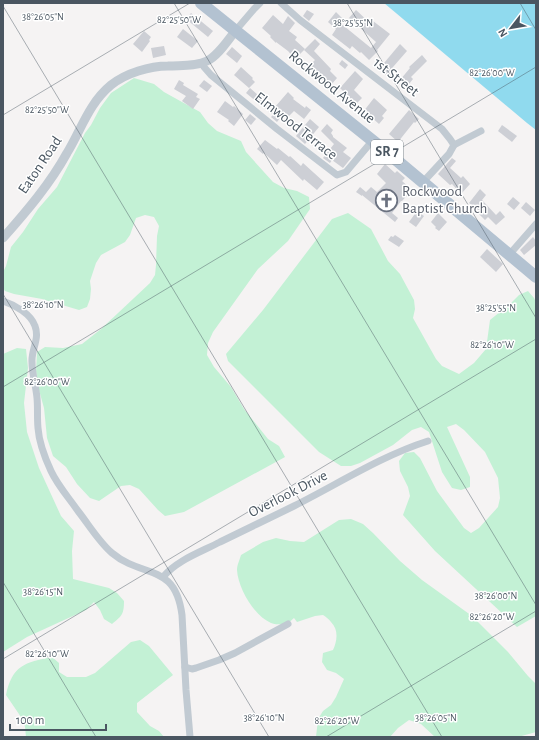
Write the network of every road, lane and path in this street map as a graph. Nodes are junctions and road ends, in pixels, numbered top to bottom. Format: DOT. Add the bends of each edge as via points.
graph roads {
  1 [pos="201,3"];
  2 [pos="260,3"];
  3 [pos="281,3"];
  4 [pos="236,30"];
  5 [pos="202,63"];
  6 [pos="481,131"];
  7 [pos="373,140"];
  8 [pos="454,145"];
  9 [pos="423,182"];
  10 [pos="536,224"];
  11 [pos="3,238"];
  12 [pos="509,255"];
  13 [pos="536,277"];
  14 [pos="3,301"];
  15 [pos="428,441"];
  16 [pos="163,577"];
  17 [pos="288,624"];
  18 [pos="185,667"];
  19 [pos="190,737"];
  1 -- 4 [label="main road, SR 7"];
  2 -- 4 [label="street"];
  3 -- 8 [label="street, 1st Street" via="442,129"];
  4 -- 5 [label="street, Eaton Road" via="213,57"];
  4 -- 7 [label="main road, Rockwood Avenue / SR 7"];
  5 -- 7 [label="street, Elmwood Terrace" via="211,75 337,175 346,172"];
  5 -- 11 [label="street, Eaton Road" via="148,68 112,85 85,118 49,181"];
  6 -- 8 [label="street"];
  7 -- 9 [label="main road, Rockwood Avenue / SR 7"];
  8 -- 9 [label="street"];
  9 -- 12 [label="main road, Rockwood Avenue / SR 7"];
  10 -- 12 [label="street"];
  12 -- 13 [label="main road, Rockwood Avenue / SR 7"];
  14 -- 16 [label="street" via="22,311 36,327 32,360 39,438 57,482 111,552 125,562"];
  15 -- 16 [label="street, Overlook Drive" via="372,465 192,556 174,566"];
  16 -- 18 [label="street" via="176,590 181,605"];
  17 -- 18 [label="street" via="225,658 192,669"];
  18 -- 19 [label="street"];
}
